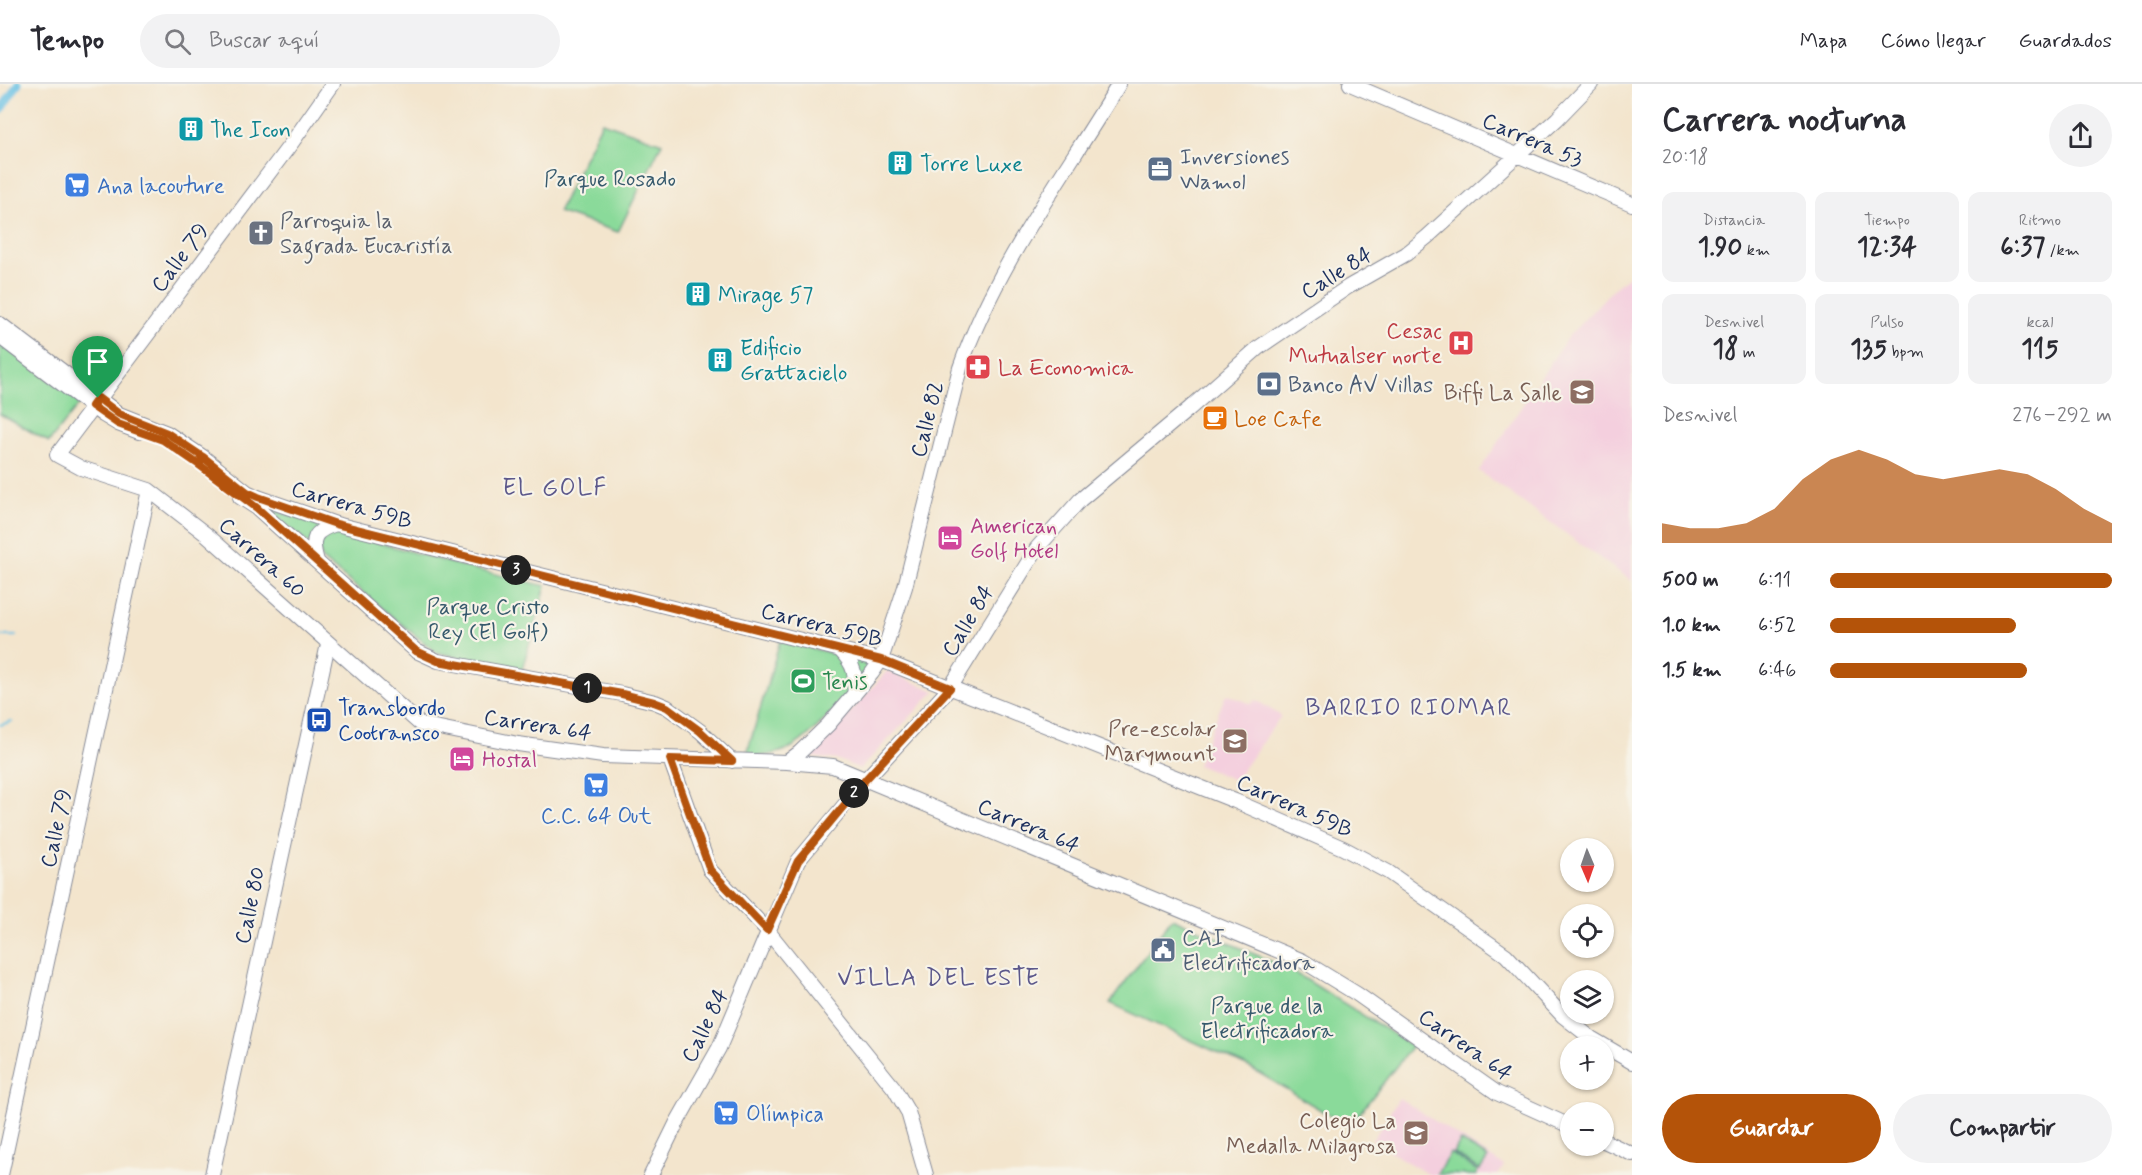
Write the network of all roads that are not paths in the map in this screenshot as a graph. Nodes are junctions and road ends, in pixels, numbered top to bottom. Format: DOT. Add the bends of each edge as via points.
graph roads {
  1 [pos="333,84"];
  2 [pos="1119,84"];
  3 [pos="1350,84"];
  4 [pos="1592,84"];
  5 [pos="1518,155"];
  6 [pos="1632,204"];
  7 [pos="0,324"];
  8 [pos="0,337"];
  9 [pos="95,402"];
  10 [pos="57,455"];
  11 [pos="200,460"];
  12 [pos="149,490"];
  13 [pos="336,524"];
  14 [pos="317,561"];
  15 [pos="328,644"];
  16 [pos="841,651"];
  17 [pos="881,660"];
  18 [pos="950,688"];
  19 [pos="854,695"];
  20 [pos="420,724"];
  21 [pos="670,759"];
  22 [pos="732,761"];
  23 [pos="787,762"];
  24 [pos="866,779"];
  25 [pos="767,930"];
  26 [pos="1632,1062"];
  27 [pos="1560,1121"];
  28 [pos="1614,1146"];
  29 [pos="1632,1155"];
  30 [pos="1,1175"];
  31 [pos="212,1175"];
  32 [pos="651,1175"];
  33 [pos="926,1175"];
  1 -- 9 [label="street, Calle 79"];
  2 -- 17 [label="street, Calle 82" via="1009,259 968,344 905,587"];
  3 -- 5 [label="street, Carrera 53"];
  4 -- 5 [label="street, Calle 84"];
  5 -- 6 [label="street, Carrera 53"];
  5 -- 18 [label="street, Calle 84" via="1406,254 1258,348 1080,500 1037,548"];
  7 -- 9 [label="street, Carrera 59B"];
  8 -- 9 [label="street, Carrera 59B"];
  9 -- 10 [label="street, Calle 79"];
  9 -- 11 [label="street, Carrera 59B" via="118,424 163,440"];
  10 -- 12 [label="street, Carrera 60" via="81,468"];
  11 -- 13 [label="street, Carrera 59B" via="247,492"];
  11 -- 14 [label="street, Carrera 59B"];
  12 -- 15 [label="street, Carrera 60" via="207,535"];
  12 -- 30 [label="street, Calle 79"];
  13 -- 14 [label="street" via="322,529 314,538"];
  13 -- 16 [label="street, Carrera 59B"];
  14 -- 22 [label="street, Carrera 59B" via="416,651 438,661 654,702 693,726"];
  15 -- 20 [label="street, Carrera 60"];
  15 -- 31 [label="street, Calle 80"];
  16 -- 17 [label="street, Carrera 59B"];
  16 -- 19 [label="street" via="854,667"];
  17 -- 18 [label="street, Carrera 59B"];
  17 -- 19 [label="street, Calle 82"];
  18 -- 24 [label="street, Calle 84"];
  18 -- 26 [label="street, Carrera 59B" via="1235,801 1388,872 1506,955 1563,1016"];
  19 -- 23 [label="street, Calle 82" via="810,744"];
  20 -- 21 [label="street, Carrera 64" via="603,756"];
  21 -- 22 [label="street, Carrera 64"];
  21 -- 25 [label="street" via="710,870"];
  22 -- 23 [label="street, Carrera 64"];
  23 -- 24 [label="street, Carrera 64" via="833,766"];
  24 -- 25 [label="street, Calle 84" via="798,861"];
  24 -- 27 [label="street, Carrera 64" via="1303,961 1497,1093"];
  25 -- 32 [label="street, Calle 84" via="719,1048"];
  25 -- 33 [label="street" via="894,1088 908,1112"];
  28 -- 29 [label="street"];
}
